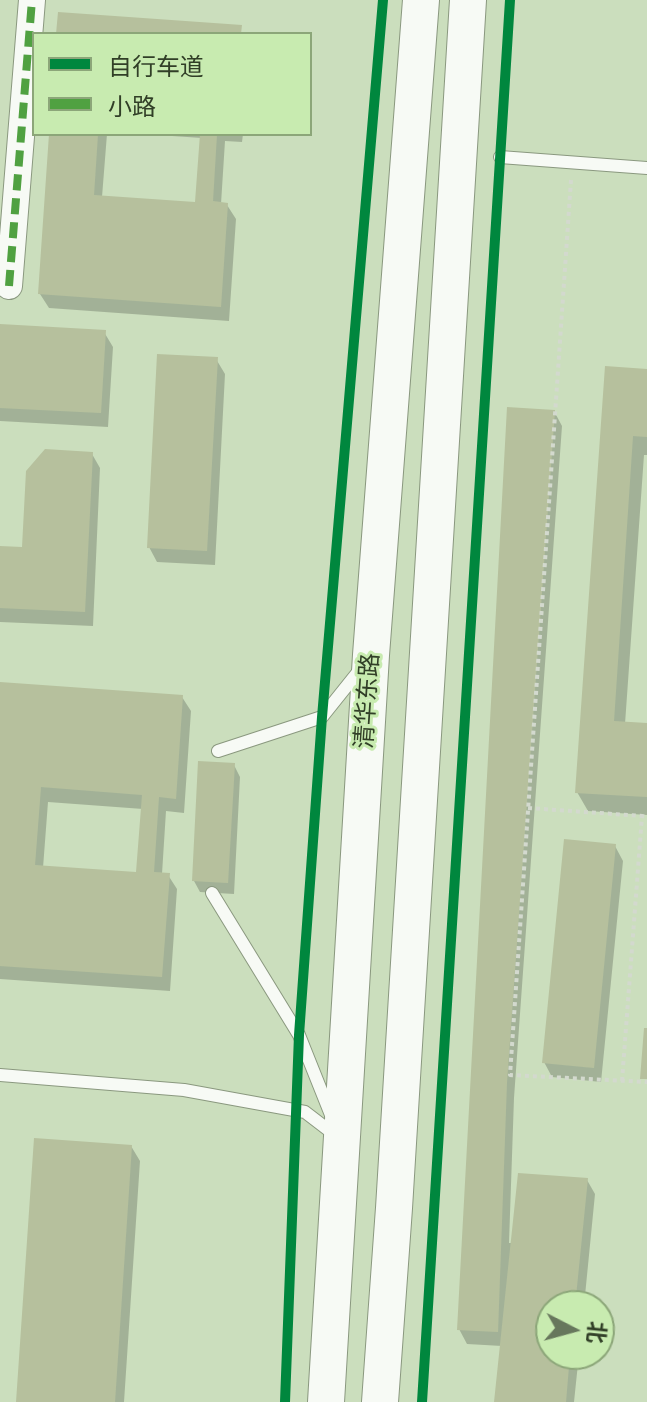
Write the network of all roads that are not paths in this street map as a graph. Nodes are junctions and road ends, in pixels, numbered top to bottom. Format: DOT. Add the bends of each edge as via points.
graph roads {
  1 [pos="32,0"];
  2 [pos="421,0"];
  3 [pos="468,0"];
  4 [pos="500,157"];
  5 [pos="647,168"];
  6 [pos="9,286"];
  7 [pos="371,655"];
  8 [pos="218,751"];
  9 [pos="212,893"];
  10 [pos="0,1075"];
  11 [pos="341,1139"];
  12 [pos="337,1204"];
  13 [pos="394,1208"];
  14 [pos="326,1402"];
  15 [pos="380,1402"];
  1 -- 6 [label="street"];
  2 -- 7 [label="main road, 清华东路"];
  3 -- 13 [label="main road"];
  4 -- 5 [label="lane"];
  7 -- 8 [label="lane" via="322,717"];
  7 -- 11 [label="main road, 清华东路"];
  9 -- 11 [label="lane" via="299,1035"];
  10 -- 11 [label="lane" via="184,1090 305,1112"];
  11 -- 12 [label="main road, 清华东路"];
  12 -- 13 [label="main road"];
  12 -- 14 [label="main road, 清华东路"];
  13 -- 15 [label="main road"];
}
